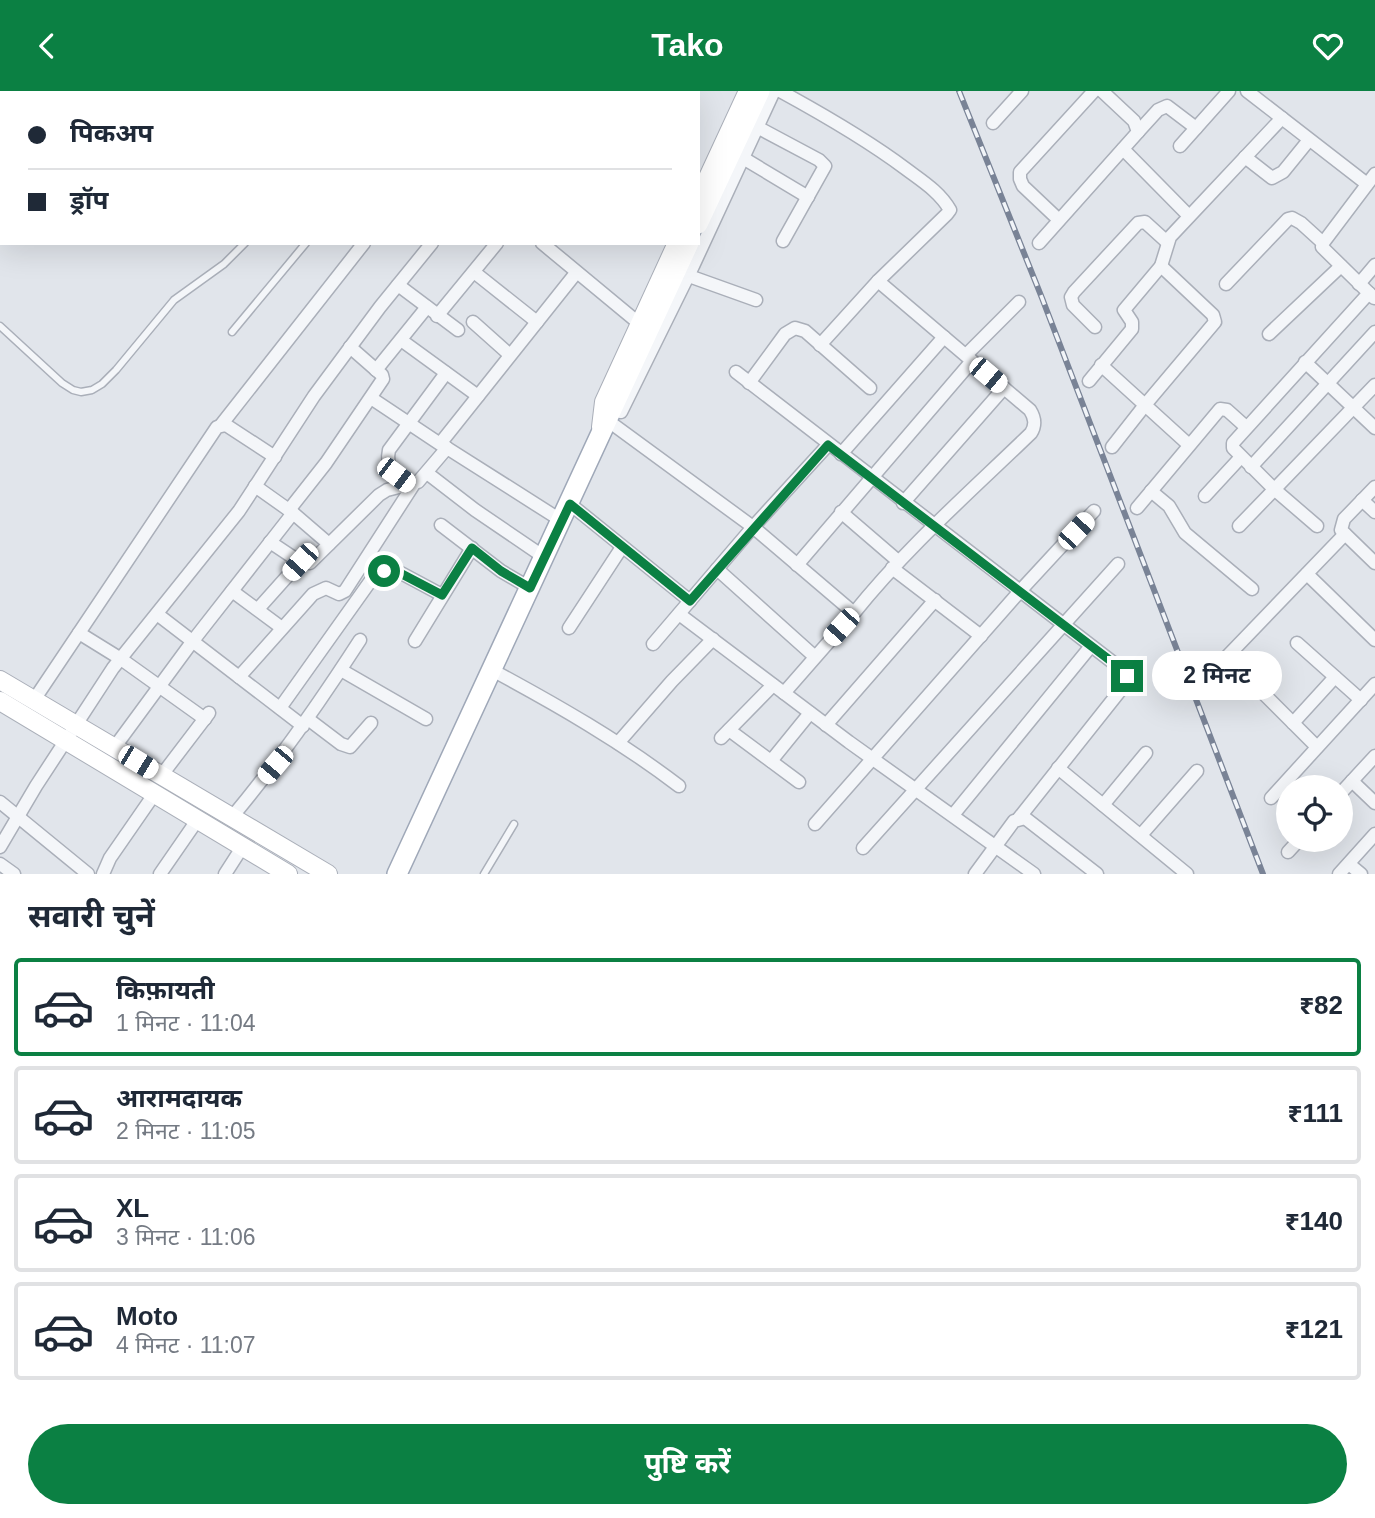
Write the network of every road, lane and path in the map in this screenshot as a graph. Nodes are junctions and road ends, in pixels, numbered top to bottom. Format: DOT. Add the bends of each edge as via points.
graph roads {
  1 [pos="748,91"];
  2 [pos="760,91"];
  3 [pos="774,91"];
  4 [pos="780,91"];
  5 [pos="1022,91"];
  6 [pos="1094,91"];
  7 [pos="1101,91"];
  8 [pos="1229,91"];
  9 [pos="1247,91"];
  10 [pos="1282,118"];
  11 [pos="993,123"];
  12 [pos="757,128"];
  13 [pos="1196,128"];
  14 [pos="1138,132"];
  15 [pos="1309,139"];
  16 [pos="1180,146"];
  17 [pos="1123,149"];
  18 [pos="1245,157"];
  19 [pos="743,158"];
  20 [pos="1372,179"];
  21 [pos="700,195"];
  22 [pos="808,197"];
  23 [pos="1189,216"];
  24 [pos="700,220"];
  25 [pos="1059,221"];
  26 [pos="783,241"];
  27 [pos="1167,242"];
  28 [pos="1039,243"];
  29 [pos="1323,243"];
  30 [pos="243,245"];
  31 [pos="304,245"];
  32 [pos="362,245"];
  33 [pos="430,245"];
  34 [pos="496,245"];
  35 [pos="544,245"];
  36 [pos="676,245"];
  37 [pos="689,245"];
  38 [pos="1375,265"];
  39 [pos="1161,266"];
  40 [pos="1340,266"];
  41 [pos="474,272"];
  42 [pos="576,273"];
  43 [pos="689,276"];
  44 [pos="878,281"];
  45 [pos="1226,284"];
  46 [pos="398,285"];
  47 [pos="1368,292"];
  48 [pos="757,300"];
  49 [pos="1019,302"];
  50 [pos="432,312"];
  51 [pos="473,322"];
  52 [pos="537,322"];
  53 [pos="640,325"];
  54 [pos="0,326"];
  55 [pos="1095,327"];
  56 [pos="458,330"];
  57 [pos="232,332"];
  58 [pos="1375,332"];
  59 [pos="1269,334"];
  60 [pos="944,337"];
  61 [pos="401,340"];
  62 [pos="820,345"];
  63 [pos="350,347"];
  64 [pos="510,355"];
  65 [pos="969,358"];
  66 [pos="1305,362"];
  67 [pos="1101,365"];
  68 [pos="376,370"];
  69 [pos="736,372"];
  70 [pos="446,373"];
  71 [pos="1089,381"];
  72 [pos="749,383"];
  73 [pos="1328,384"];
  74 [pos="1375,384"];
  75 [pos="870,388"];
  76 [pos="1004,388"];
  77 [pos="478,396"];
  78 [pos="371,398"];
  79 [pos="1145,405"];
  80 [pos="1353,408"];
  81 [pos="608,423"];
  82 [pos="408,424"];
  83 [pos="221,425"];
  84 [pos="1246,427"];
  85 [pos="1375,429"];
  86 [pos="828,445"];
  87 [pos="1189,445"];
  88 [pos="445,447"];
  89 [pos="1112,447"];
  90 [pos="841,454"];
  91 [pos="275,457"];
  92 [pos="1241,457"];
  93 [pos="1251,467"];
  94 [pos="427,473"];
  95 [pos="871,478"];
  96 [pos="411,484"];
  97 [pos="255,486"];
  98 [pos="1375,487"];
  99 [pos="1274,489"];
  100 [pos="1151,491"];
  101 [pos="1205,496"];
  102 [pos="1362,500"];
  103 [pos="903,503"];
  104 [pos="1138,508"];
  105 [pos="291,511"];
  106 [pos="1094,511"];
  107 [pos="566,512"];
  108 [pos="841,512"];
  109 [pos="1375,512"];
  110 [pos="934,524"];
  111 [pos="441,525"];
  112 [pos="1239,526"];
  113 [pos="1317,526"];
  114 [pos="754,527"];
  115 [pos="1345,534"];
  116 [pos="270,542"];
  117 [pos="330,544"];
  118 [pos="622,547"];
  119 [pos="472,548"];
  120 [pos="544,557"];
  121 [pos="300,562"];
  122 [pos="363,563"];
  123 [pos="1375,563"];
  124 [pos="895,564"];
  125 [pos="1118,564"];
  126 [pos="797,565"];
  127 [pos="379,569"];
  128 [pos="717,569"];
  129 [pos="1307,574"];
  130 [pos="530,588"];
  131 [pos="1252,589"];
  132 [pos="1021,590"];
  133 [pos="232,591"];
  134 [pos="442,595"];
  135 [pos="935,600"];
  136 [pos="690,601"];
  137 [pos="258,609"];
  138 [pos="854,613"];
  139 [pos="156,614"];
  140 [pos="679,614"];
  141 [pos="1063,624"];
  142 [pos="282,628"];
  143 [pos="569,628"];
  144 [pos="79,633"];
  145 [pos="981,636"];
  146 [pos="713,639"];
  147 [pos="360,640"];
  148 [pos="1375,640"];
  149 [pos="415,641"];
  150 [pos="192,642"];
  151 [pos="1297,643"];
  152 [pos="653,644"];
  153 [pos="1091,646"];
  154 [pos="814,656"];
  155 [pos="121,659"];
  156 [pos="1217,667"];
  157 [pos="341,670"];
  158 [pos="492,670"];
  159 [pos="239,677"];
  160 [pos="1335,677"];
  161 [pos="0,680"];
  162 [pos="1375,684"];
  163 [pos="159,686"];
  164 [pos="1256,686"];
  165 [pos="779,689"];
  166 [pos="34,700"];
  167 [pos="1361,700"];
  168 [pos="0,702"];
  169 [pos="280,708"];
  170 [pos="810,713"];
  171 [pos="426,719"];
  172 [pos="306,722"];
  173 [pos="371,723"];
  174 [pos="1293,723"];
  175 [pos="826,725"];
  176 [pos="71,733"];
  177 [pos="618,743"];
  178 [pos="1317,747"];
  179 [pos="114,748"];
  180 [pos="1146,753"];
  181 [pos="1375,756"];
  182 [pos="873,759"];
  183 [pos="771,761"];
  184 [pos="1058,768"];
  185 [pos="1197,771"];
  186 [pos="161,776"];
  187 [pos="1353,780"];
  188 [pos="799,782"];
  189 [pos="1353,782"];
  190 [pos="679,786"];
  191 [pos="916,789"];
  192 [pos="155,793"];
  193 [pos="1271,798"];
  194 [pos="0,802"];
  195 [pos="1375,803"];
  196 [pos="1103,805"];
  197 [pos="953,815"];
  198 [pos="17,816"];
  199 [pos="232,817"];
  200 [pos="1019,818"];
  201 [pos="198,819"];
  202 [pos="514,824"];
  203 [pos="815,824"];
  204 [pos="1375,834"];
  205 [pos="1141,835"];
  206 [pos="243,846"];
  207 [pos="996,846"];
  208 [pos="0,847"];
  209 [pos="863,848"];
  210 [pos="0,864"];
  211 [pos="1349,864"];
  212 [pos="14,874"];
  213 [pos="88,874"];
  214 [pos="103,874"];
  215 [pos="160,874"];
  216 [pos="225,874"];
  217 [pos="288,874"];
  218 [pos="328,874"];
  219 [pos="397,874"];
  220 [pos="484,874"];
  221 [pos="975,874"];
  222 [pos="1034,874"];
  223 [pos="1097,874"];
  224 [pos="1187,874"];
  225 [pos="1339,874"];
  226 [pos="1361,874"];
  1 -- 21 [label="street"];
  2 -- 24 [label="main road"];
  3 -- 12 [label="street"];
  4 -- 44 [label="street" via="899,164 941,197 950,210"];
  5 -- 11 [label="street"];
  6 -- 25 [label="street" via="1020,172 1023,186"];
  7 -- 14 [label="street" via="1134,121"];
  8 -- 13 [label="street"];
  9 -- 10 [label="street"];
  10 -- 15 [label="street"];
  10 -- 18 [label="street"];
  12 -- 19 [label="street"];
  12 -- 22 [label="street" via="823,162 824,170"];
  13 -- 14 [label="street" via="1167,106"];
  13 -- 16 [label="street"];
  14 -- 17 [label="street"];
  15 -- 18 [label="street" via="1277,177 1268,176"];
  15 -- 20 [label="street"];
  17 -- 23 [label="street"];
  17 -- 25 [label="street"];
  18 -- 23 [label="street"];
  19 -- 22 [label="street"];
  19 -- 43 [label="street"];
  20 -- 29 [label="street"];
  22 -- 26 [label="street"];
  23 -- 27 [label="street"];
  25 -- 28 [label="street"];
  27 -- 39 [label="street"];
  27 -- 55 [label="street" via="1145,222 1138,223 1074,292 1073,305"];
  29 -- 40 [label="street" via="1324,251"];
  29 -- 45 [label="street" via="1297,219 1288,219"];
  30 -- 54 [label="lane" via="174,300 117,370 92,390 73,390 62,383"];
  31 -- 57 [label="lane"];
  32 -- 83 [label="street"];
  33 -- 46 [label="street"];
  34 -- 41 [label="street"];
  35 -- 42 [label="street"];
  36 -- 53 [label="street"];
  37 -- 81 [label="main road"];
  38 -- 47 [label="street"];
  39 -- 67 [label="street" via="1125,308 1132,329"];
  39 -- 79 [label="street" via="1215,322"];
  40 -- 47 [label="street"];
  40 -- 59 [label="street"];
  41 -- 50 [label="street"];
  41 -- 52 [label="street"];
  42 -- 52 [label="street"];
  42 -- 53 [label="street"];
  43 -- 48 [label="street"];
  43 -- 81 [label="street"];
  44 -- 60 [label="street"];
  44 -- 62 [label="street"];
  46 -- 50 [label="street"];
  46 -- 63 [label="street"];
  47 -- 66 [label="street"];
  49 -- 65 [label="street"];
  50 -- 56 [label="street"];
  50 -- 61 [label="street"];
  51 -- 64 [label="street"];
  52 -- 64 [label="street"];
  53 -- 81 [label="street" via="604,401"];
  58 -- 73 [label="street"];
  60 -- 65 [label="street"];
  60 -- 90 [label="street"];
  61 -- 68 [label="street"];
  61 -- 70 [label="street"];
  62 -- 72 [label="street" via="801,328 792,330"];
  62 -- 75 [label="street"];
  63 -- 68 [label="street"];
  63 -- 91 [label="street"];
  64 -- 77 [label="street"];
  65 -- 76 [label="street"];
  65 -- 95 [label="street"];
  66 -- 73 [label="street"];
  66 -- 84 [label="street"];
  67 -- 71 [label="street"];
  67 -- 79 [label="street"];
  68 -- 78 [label="street" via="383,379"];
  69 -- 72 [label="street"];
  70 -- 77 [label="street"];
  70 -- 82 [label="street"];
  72 -- 86 [label="street"];
  73 -- 80 [label="street"];
  73 -- 93 [label="street"];
  74 -- 80 [label="street"];
  76 -- 103 [label="street"];
  76 -- 110 [label="street" via="1030,410 1034,429"];
  77 -- 88 [label="street" via="443,440"];
  78 -- 82 [label="street"];
  78 -- 105 [label="street"];
  79 -- 87 [label="street"];
  79 -- 89 [label="street"];
  80 -- 85 [label="street"];
  80 -- 99 [label="street"];
  81 -- 107 [label="main road"];
  81 -- 114 [label="street"];
  82 -- 88 [label="street"];
  82 -- 96 [label="street" via="388,456 390,470"];
  83 -- 91 [label="street"];
  83 -- 144 [label="street"];
  84 -- 87 [label="street" via="1220,409"];
  84 -- 92 [label="street" via="1233,443"];
  86 -- 90 [label="street"];
  86 -- 114 [label="street"];
  87 -- 100 [label="street"];
  88 -- 94 [label="street"];
  88 -- 107 [label="street"];
  90 -- 95 [label="street"];
  91 -- 97 [label="street"];
  92 -- 93 [label="street"];
  92 -- 101 [label="street"];
  93 -- 99 [label="street"];
  94 -- 96 [label="street"];
  94 -- 120 [label="street"];
  95 -- 103 [label="street"];
  95 -- 108 [label="street"];
  96 -- 117 [label="street" via="379,495"];
  96 -- 122 [label="street"];
  97 -- 105 [label="street"];
  97 -- 139 [label="street"];
  98 -- 102 [label="street"];
  99 -- 112 [label="street"];
  99 -- 113 [label="street"];
  100 -- 104 [label="street"];
  100 -- 131 [label="street" via="1169,506 1185,533"];
  102 -- 109 [label="street"];
  102 -- 115 [label="street" via="1341,524"];
  103 -- 110 [label="street"];
  105 -- 116 [label="street"];
  105 -- 117 [label="street"];
  106 -- 132 [label="street"];
  107 -- 118 [label="street"];
  107 -- 120 [label="main road"];
  108 -- 124 [label="street"];
  108 -- 126 [label="street"];
  110 -- 124 [label="street"];
  110 -- 132 [label="street"];
  111 -- 119 [label="street"];
  114 -- 126 [label="street"];
  114 -- 128 [label="street"];
  115 -- 123 [label="street"];
  115 -- 129 [label="street"];
  116 -- 121 [label="street"];
  116 -- 133 [label="street"];
  117 -- 121 [label="street" via="314,561"];
  118 -- 136 [label="street"];
  118 -- 143 [label="street"];
  119 -- 130 [label="street"];
  119 -- 134 [label="street"];
  120 -- 130 [label="main road"];
  121 -- 137 [label="street"];
  122 -- 127 [label="street"];
  122 -- 142 [label="street" via="345,591 321,589"];
  124 -- 135 [label="street"];
  124 -- 138 [label="street"];
  125 -- 141 [label="street"];
  126 -- 138 [label="street"];
  127 -- 134 [label="street" via="398,572"];
  127 -- 169 [label="street"];
  128 -- 136 [label="street"];
  128 -- 154 [label="street"];
  129 -- 148 [label="street"];
  129 -- 156 [label="street"];
  130 -- 158 [label="main road"];
  132 -- 141 [label="street"];
  132 -- 145 [label="street"];
  133 -- 137 [label="street"];
  133 -- 150 [label="street"];
  134 -- 149 [label="street"];
  135 -- 145 [label="street"];
  135 -- 175 [label="street"];
  136 -- 140 [label="street"];
  137 -- 142 [label="street"];
  138 -- 154 [label="street"];
  139 -- 150 [label="street"];
  139 -- 155 [label="street"];
  140 -- 146 [label="street"];
  140 -- 152 [label="street"];
  141 -- 153 [label="street"];
  141 -- 191 [label="street"];
  142 -- 159 [label="street"];
  144 -- 155 [label="street"];
  144 -- 166 [label="street"];
  145 -- 182 [label="street"];
  146 -- 165 [label="street"];
  146 -- 177 [label="street"];
  147 -- 157 [label="street"];
  150 -- 159 [label="street"];
  150 -- 163 [label="street"];
  151 -- 160 [label="street"];
  153 -- 184 [label="street" via="1124,671 1127,682"];
  153 -- 197 [label="street"];
  154 -- 165 [label="street"];
  155 -- 163 [label="street"];
  155 -- 176 [label="street"];
  157 -- 171 [label="street"];
  157 -- 172 [label="street"];
  158 -- 177 [label="street"];
  158 -- 219 [label="main road"];
  159 -- 169 [label="street"];
  160 -- 167 [label="street"];
  160 -- 174 [label="street"];
  161 -- 166 [label="street"];
  162 -- 167 [label="street"];
  163 -- 179 [label="street"];
  163 -- 186 [label="street" via="207,716"];
  164 -- 174 [label="street"];
  165 -- 170 [label="street"];
  165 -- 183 [label="street" via="725,734"];
  166 -- 176 [label="street"];
  167 -- 178 [label="street"];
  168 -- 176 [label="street"];
  169 -- 172 [label="street"];
  170 -- 175 [label="street"];
  170 -- 183 [label="street"];
  172 -- 173 [label="street" via="350,747"];
  172 -- 199 [label="street"];
  174 -- 178 [label="street"];
  175 -- 182 [label="street"];
  176 -- 179 [label="street"];
  176 -- 192 [label="street"];
  176 -- 198 [label="street"];
  177 -- 190 [label="street"];
  178 -- 193 [label="street"];
  179 -- 186 [label="street"];
  180 -- 196 [label="street"];
  181 -- 187 [label="street"];
  182 -- 191 [label="street"];
  182 -- 203 [label="street"];
  183 -- 188 [label="street"];
  184 -- 196 [label="street"];
  184 -- 200 [label="street"];
  185 -- 205 [label="street"];
  186 -- 199 [label="street"];
  189 -- 195 [label="street"];
  191 -- 197 [label="street"];
  191 -- 209 [label="street"];
  192 -- 201 [label="street"];
  192 -- 214 [label="street"];
  194 -- 198 [label="street"];
  196 -- 205 [label="street"];
  197 -- 207 [label="street"];
  198 -- 208 [label="street"];
  198 -- 213 [label="street"];
  199 -- 218 [label="street"];
  200 -- 207 [label="street"];
  200 -- 223 [label="street" via="1030,820"];
  201 -- 206 [label="street"];
  201 -- 215 [label="street"];
  202 -- 220 [label="lane"];
  204 -- 211 [label="street"];
  205 -- 224 [label="street"];
  206 -- 216 [label="street"];
  206 -- 217 [label="street"];
  207 -- 221 [label="street"];
  207 -- 222 [label="street"];
  210 -- 212 [label="street"];
  211 -- 225 [label="street"];
  211 -- 226 [label="street"];
}
